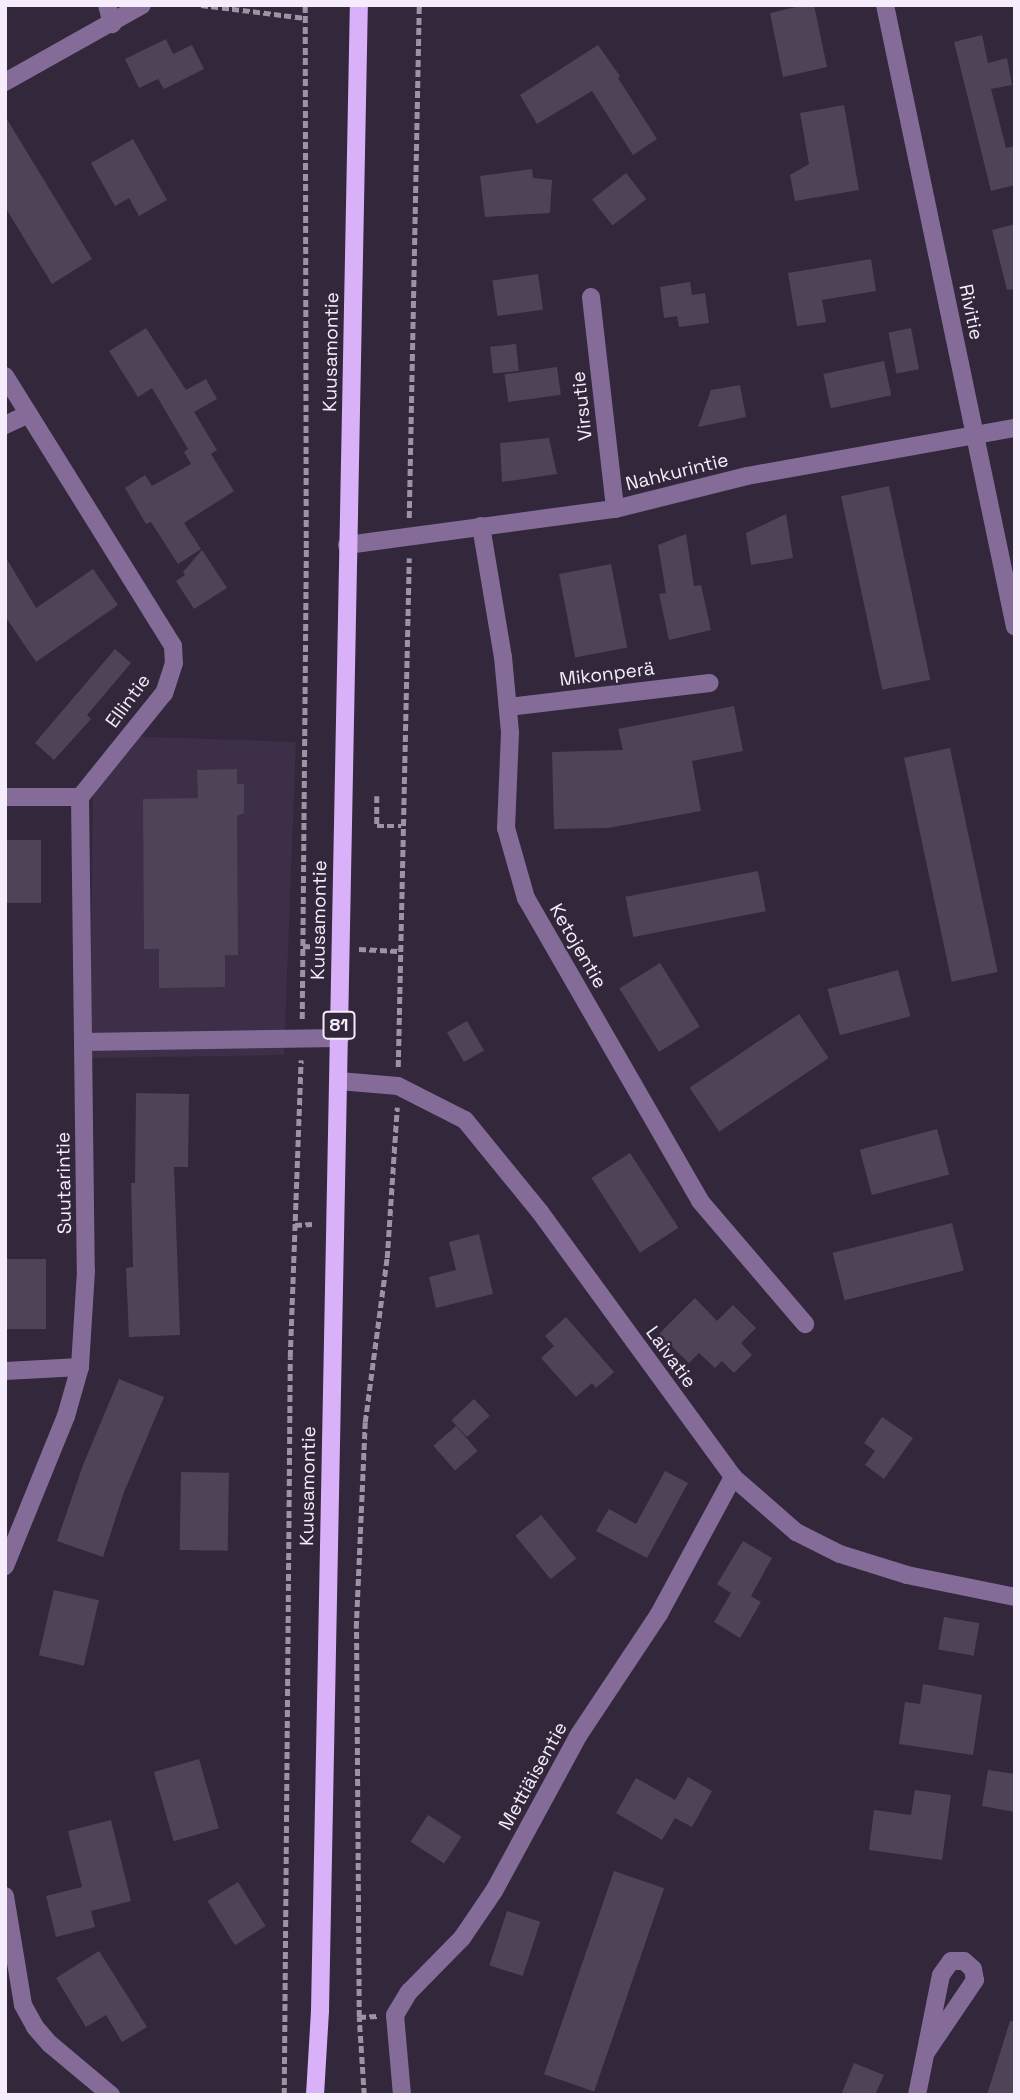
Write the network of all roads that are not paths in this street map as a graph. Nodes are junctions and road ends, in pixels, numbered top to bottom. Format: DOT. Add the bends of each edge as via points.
graph roads {
  1 [pos="107,5"];
  2 [pos="142,5"];
  3 [pos="359,5"];
  4 [pos="885,5"];
  5 [pos="112,24"];
  6 [pos="5,82"];
  7 [pos="591,297"];
  8 [pos="5,376"];
  9 [pos="29,414"];
  10 [pos="5,425"];
  11 [pos="1015,428"];
  12 [pos="975,435"];
  13 [pos="615,509"];
  14 [pos="481,526"];
  15 [pos="347,545"];
  16 [pos="1015,627"];
  17 [pos="710,683"];
  18 [pos="508,707"];
  19 [pos="5,797"];
  20 [pos="80,797"];
  21 [pos="340,1038"];
  22 [pos="83,1042"];
  23 [pos="339,1081"];
  24 [pos="805,1324"];
  25 [pos="80,1367"];
  26 [pos="5,1371"];
  27 [pos="733,1477"];
  28 [pos="5,1566"];
  29 [pos="1015,1597"];
  30 [pos="5,1896"];
  31 [pos="319,2044"];
  32 [pos="928,2051"];
  33 [pos="111,2095"];
  34 [pos="315,2095"];
  35 [pos="322,2095"];
  36 [pos="402,2095"];
  37 [pos="917,2095"];
  1 -- 5 [label="street"];
  2 -- 5 [label="street"];
  3 -- 15 [label="main road, Kuusamontie / 81"];
  4 -- 12 [label="street, Rivitie"];
  5 -- 6 [label="street"];
  7 -- 13 [label="street, Virsutie"];
  8 -- 9 [label="street, Ellintie"];
  9 -- 10 [label="street"];
  9 -- 20 [label="street, Ellintie" via="173,646 174,663 164,693"];
  11 -- 12 [label="street, Nahkurintie"];
  12 -- 13 [label="street, Nahkurintie" via="747,475"];
  12 -- 16 [label="street, Rivitie"];
  13 -- 14 [label="street, Nahkurintie"];
  14 -- 15 [label="street, Nahkurintie"];
  14 -- 18 [label="street, Ketojentie"];
  15 -- 21 [label="main road, Kuusamontie / 81"];
  17 -- 18 [label="street, Mikonperä"];
  18 -- 24 [label="street, Ketojentie" via="506,828 526,898 700,1201"];
  19 -- 20 [label="street"];
  20 -- 22 [label="street"];
  21 -- 22 [label="street"];
  21 -- 23 [label="main road, Kuusamontie / 81"];
  22 -- 25 [label="street, Suutarintie" via="86,1271"];
  23 -- 27 [label="street, Laivatie" via="398,1087 465,1120 540,1212"];
  23 -- 31 [label="main road, Kuusamontie / 81"];
  25 -- 26 [label="street"];
  25 -- 28 [label="street, Suutarintie"];
  27 -- 29 [label="street, Laivatie" via="796,1532 840,1554 906,1576"];
  27 -- 36 [label="street, Mettiäisentie" via="659,1614 578,1736 494,1891 462,1938 409,1992 395,2015"];
  30 -- 33 [label="street" via="23,2004 35,2027"];
  31 -- 34 [label="main road, Kuusamontie / 81"];
  31 -- 35 [label="main road, Kuusamontie / 81"];
  32 -- 37 [label="street"];
}
